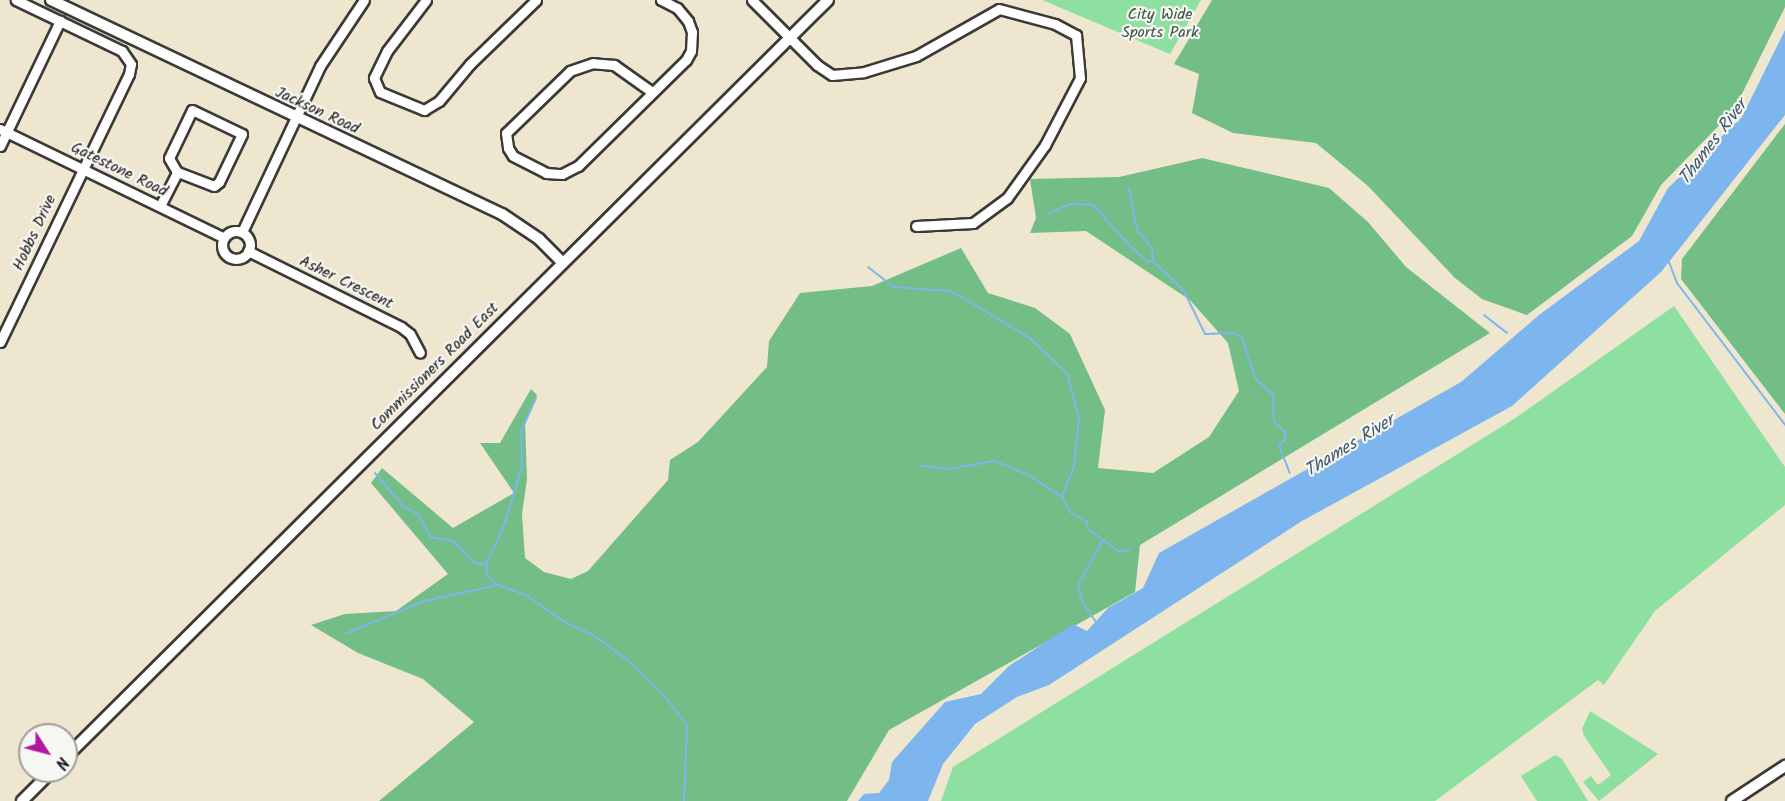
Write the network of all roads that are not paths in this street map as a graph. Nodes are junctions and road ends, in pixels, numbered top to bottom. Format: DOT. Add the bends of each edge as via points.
graph roads {
  1 [pos="16,0"];
  2 [pos="51,0"];
  3 [pos="364,0"];
  4 [pos="426,0"];
  5 [pos="536,0"];
  6 [pos="661,0"];
  7 [pos="752,0"];
  8 [pos="828,0"];
  9 [pos="60,21"];
  10 [pos="790,38"];
  11 [pos="652,92"];
  12 [pos="296,117"];
  13 [pos="3,131"];
  14 [pos="0,146"];
  15 [pos="82,169"];
  16 [pos="177,172"];
  17 [pos="160,206"];
  18 [pos="916,226"];
  19 [pos="242,232"];
  20 [pos="224,238"];
  21 [pos="248,251"];
  22 [pos="561,261"];
  23 [pos="0,342"];
  24 [pos="420,353"];
  25 [pos="78,745"];
  26 [pos="1785,766"];
  27 [pos="40,783"];
  28 [pos="22,801"];
  29 [pos="1732,801"];
  1 -- 9 [label="street"];
  2 -- 12 [label="main road, Jackson Road"];
  3 -- 12 [label="street" via="320,66"];
  4 -- 5 [label="street" via="387,51 374,78 380,92 424,110 439,101 470,64"];
  6 -- 11 [label="street" via="677,8 688,21 691,51"];
  7 -- 10 [label="street"];
  8 -- 10 [label="main road, Commissioners Road East"];
  9 -- 13 [label="street"];
  9 -- 15 [label="street, Hobbs Drive" via="122,51 131,64"];
  10 -- 18 [label="street" via="832,75 864,72 916,56 999,9 1055,24 1076,35 1080,78 1045,145 1007,198 973,224"];
  10 -- 22 [label="main road, Commissioners Road East"];
  11 -- 11 [label="street" via="578,166 562,174 546,173 513,156 508,148 506,133 570,71 593,63 614,65"];
  12 -- 19 [label="street"];
  12 -- 22 [label="main road, Jackson Road" via="502,214 539,239"];
  13 -- 14 [label="street"];
  13 -- 15 [label="street, Gatestone Road"];
  15 -- 17 [label="street, Gatestone Road"];
  15 -- 23 [label="street, Hobbs Drive"];
  16 -- 16 [label="street" via="169,158 192,110 242,134 214,186"];
  16 -- 17 [label="street"];
  17 -- 20 [label="street, Gatestone Road"];
  19 -- 20 [label="street" via="234,231"];
  19 -- 21 [label="street" via="249,240"];
  20 -- 21 [label="street" via="223,249 230,257 242,257"];
  21 -- 24 [label="street, Asher Crescent" via="401,327 410,334"];
  22 -- 25 [label="main road, Commissioners Road East"];
  26 -- 29 [label="main road"];
  27 -- 28 [label="main road"];
}
